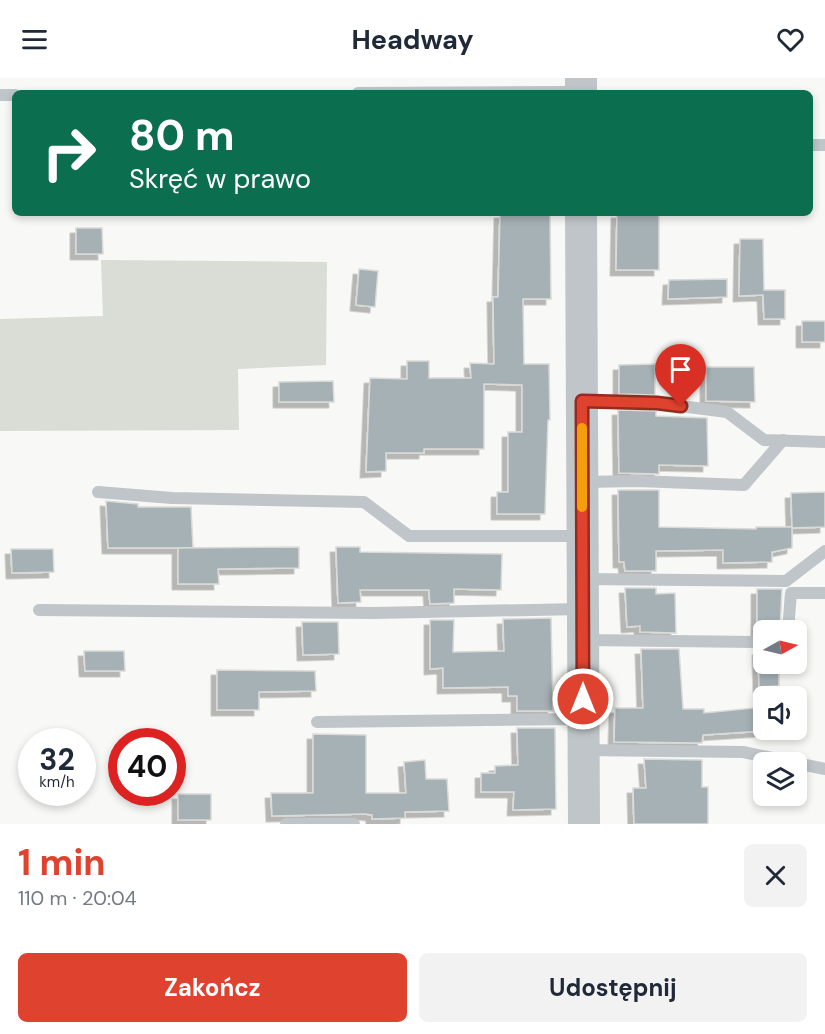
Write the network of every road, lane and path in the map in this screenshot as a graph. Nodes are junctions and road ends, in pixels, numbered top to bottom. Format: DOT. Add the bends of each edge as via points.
graph roads {
  1 [pos="581,88"];
  2 [pos="492,90"];
  3 [pos="581,216"];
  4 [pos="582,401"];
  5 [pos="783,440"];
  6 [pos="825,442"];
  7 [pos="582,482"];
  8 [pos="98,492"];
  9 [pos="582,536"];
  10 [pos="825,551"];
  11 [pos="825,593"];
  12 [pos="582,609"];
  13 [pos="39,610"];
  14 [pos="789,620"];
  15 [pos="753,642"];
  16 [pos="583,719"];
  17 [pos="317,722"];
  18 [pos="583,750"];
  19 [pos="753,754"];
  20 [pos="807,765"];
  21 [pos="825,769"];
  22 [pos="286,824"];
  23 [pos="354,824"];
  24 [pos="584,824"];
  1 -- 2 [label="lane"];
  3 -- 4 [label="street"];
  4 -- 5 [label="lane" via="657,403 727,412 764,440"];
  4 -- 7 [label="street"];
  5 -- 6 [label="lane"];
  5 -- 7 [label="lane" via="744,485"];
  7 -- 9 [label="street"];
  8 -- 9 [label="lane" via="172,498 364,502 409,536"];
  9 -- 12 [label="street"];
  10 -- 12 [label="lane" via="786,580"];
  11 -- 14 [label="lane" via="791,593"];
  12 -- 13 [label="lane" via="373,614"];
  12 -- 15 [label="lane"];
  12 -- 16 [label="street"];
  16 -- 17 [label="lane"];
  16 -- 18 [label="street"];
  18 -- 19 [label="lane"];
  18 -- 24 [label="street"];
  20 -- 21 [label="lane"];
  22 -- 23 [label="lane"];
}
